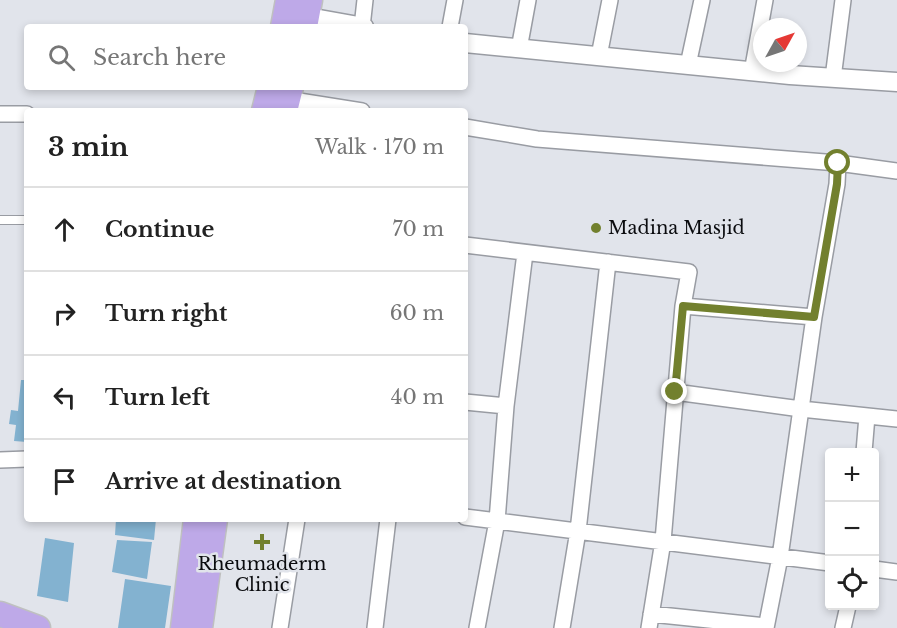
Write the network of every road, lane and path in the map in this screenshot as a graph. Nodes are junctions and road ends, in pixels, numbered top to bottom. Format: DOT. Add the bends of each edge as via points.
graph roads {
  1 [pos="365,0"];
  2 [pos="455,0"];
  3 [pos="528,0"];
  4 [pos="610,0"];
  5 [pos="702,0"];
  6 [pos="765,0"];
  7 [pos="843,0"];
  8 [pos="297,14"];
  9 [pos="348,24"];
  10 [pos="363,24"];
  11 [pos="451,24"];
  12 [pos="468,43"];
  13 [pos="519,49"];
  14 [pos="598,56"];
  15 [pos="688,65"];
  16 [pos="752,72"];
  17 [pos="834,78"];
  18 [pos="897,82"];
  19 [pos="278,99"];
  20 [pos="341,108"];
  21 [pos="0,114"];
  22 [pos="24,114"];
  23 [pos="468,128"];
  24 [pos="838,163"];
  25 [pos="897,171"];
  26 [pos="0,220"];
  27 [pos="24,220"];
  28 [pos="468,245"];
  29 [pos="525,253"];
  30 [pos="608,262"];
  31 [pos="683,306"];
  32 [pos="814,317"];
  33 [pos="675,392"];
  34 [pos="468,402"];
  35 [pos="506,406"];
  36 [pos="801,410"];
  37 [pos="867,416"];
  38 [pos="897,419"];
  39 [pos="864,448"];
  40 [pos="24,459"];
  41 [pos="0,460"];
  42 [pos="468,517"];
  43 [pos="497,521"];
  44 [pos="196,522"];
  45 [pos="215,522"];
  46 [pos="297,522"];
  47 [pos="388,522"];
  48 [pos="578,531"];
  49 [pos="663,541"];
  50 [pos="780,557"];
  51 [pos="825,562"];
  52 [pos="879,570"];
  53 [pos="897,572"];
  54 [pos="847,610"];
  55 [pos="0,614"];
  56 [pos="650,621"];
  57 [pos="766,627"];
  58 [pos="38,628"];
  59 [pos="183,628"];
  60 [pos="200,628"];
  61 [pos="280,628"];
  62 [pos="375,628"];
  63 [pos="477,628"];
  64 [pos="562,628"];
  65 [pos="843,628"];
  1 -- 10 [label="street"];
  2 -- 11 [label="street"];
  3 -- 13 [label="street"];
  4 -- 14 [label="street"];
  5 -- 15 [label="street"];
  6 -- 16 [label="street"];
  7 -- 17 [label="street"];
  8 -- 9 [label="street"];
  12 -- 13 [label="street"];
  13 -- 14 [label="street"];
  14 -- 15 [label="street"];
  15 -- 16 [label="street"];
  16 -- 17 [label="street"];
  17 -- 18 [label="street"];
  19 -- 20 [label="street"];
  21 -- 22 [label="street"];
  23 -- 24 [label="street" via="537,139"];
  24 -- 25 [label="street"];
  24 -- 32 [label="street"];
  26 -- 27 [label="lane"];
  28 -- 29 [label="street"];
  29 -- 30 [label="street"];
  29 -- 35 [label="street"];
  30 -- 31 [label="street" via="689,272"];
  30 -- 48 [label="street"];
  31 -- 32 [label="street"];
  31 -- 33 [label="street"];
  32 -- 36 [label="street"];
  33 -- 36 [label="street"];
  33 -- 49 [label="street"];
  34 -- 35 [label="street"];
  35 -- 43 [label="street"];
  36 -- 37 [label="street"];
  36 -- 50 [label="street"];
  37 -- 38 [label="street"];
  37 -- 39 [label="street"];
  40 -- 41 [label="street"];
  42 -- 43 [label="street"];
  43 -- 48 [label="street"];
  43 -- 63 [label="street"];
  44 -- 59 [label="main road"];
  45 -- 60 [label="main road"];
  46 -- 61 [label="street"];
  47 -- 62 [label="street"];
  48 -- 49 [label="street"];
  48 -- 64 [label="street"];
  49 -- 50 [label="street"];
  49 -- 56 [label="street"];
  50 -- 51 [label="street"];
  50 -- 57 [label="street"];
  52 -- 53 [label="street"];
  54 -- 65 [label="street"];
  55 -- 58 [label="main road"];
  56 -- 57 [label="street"];
}
